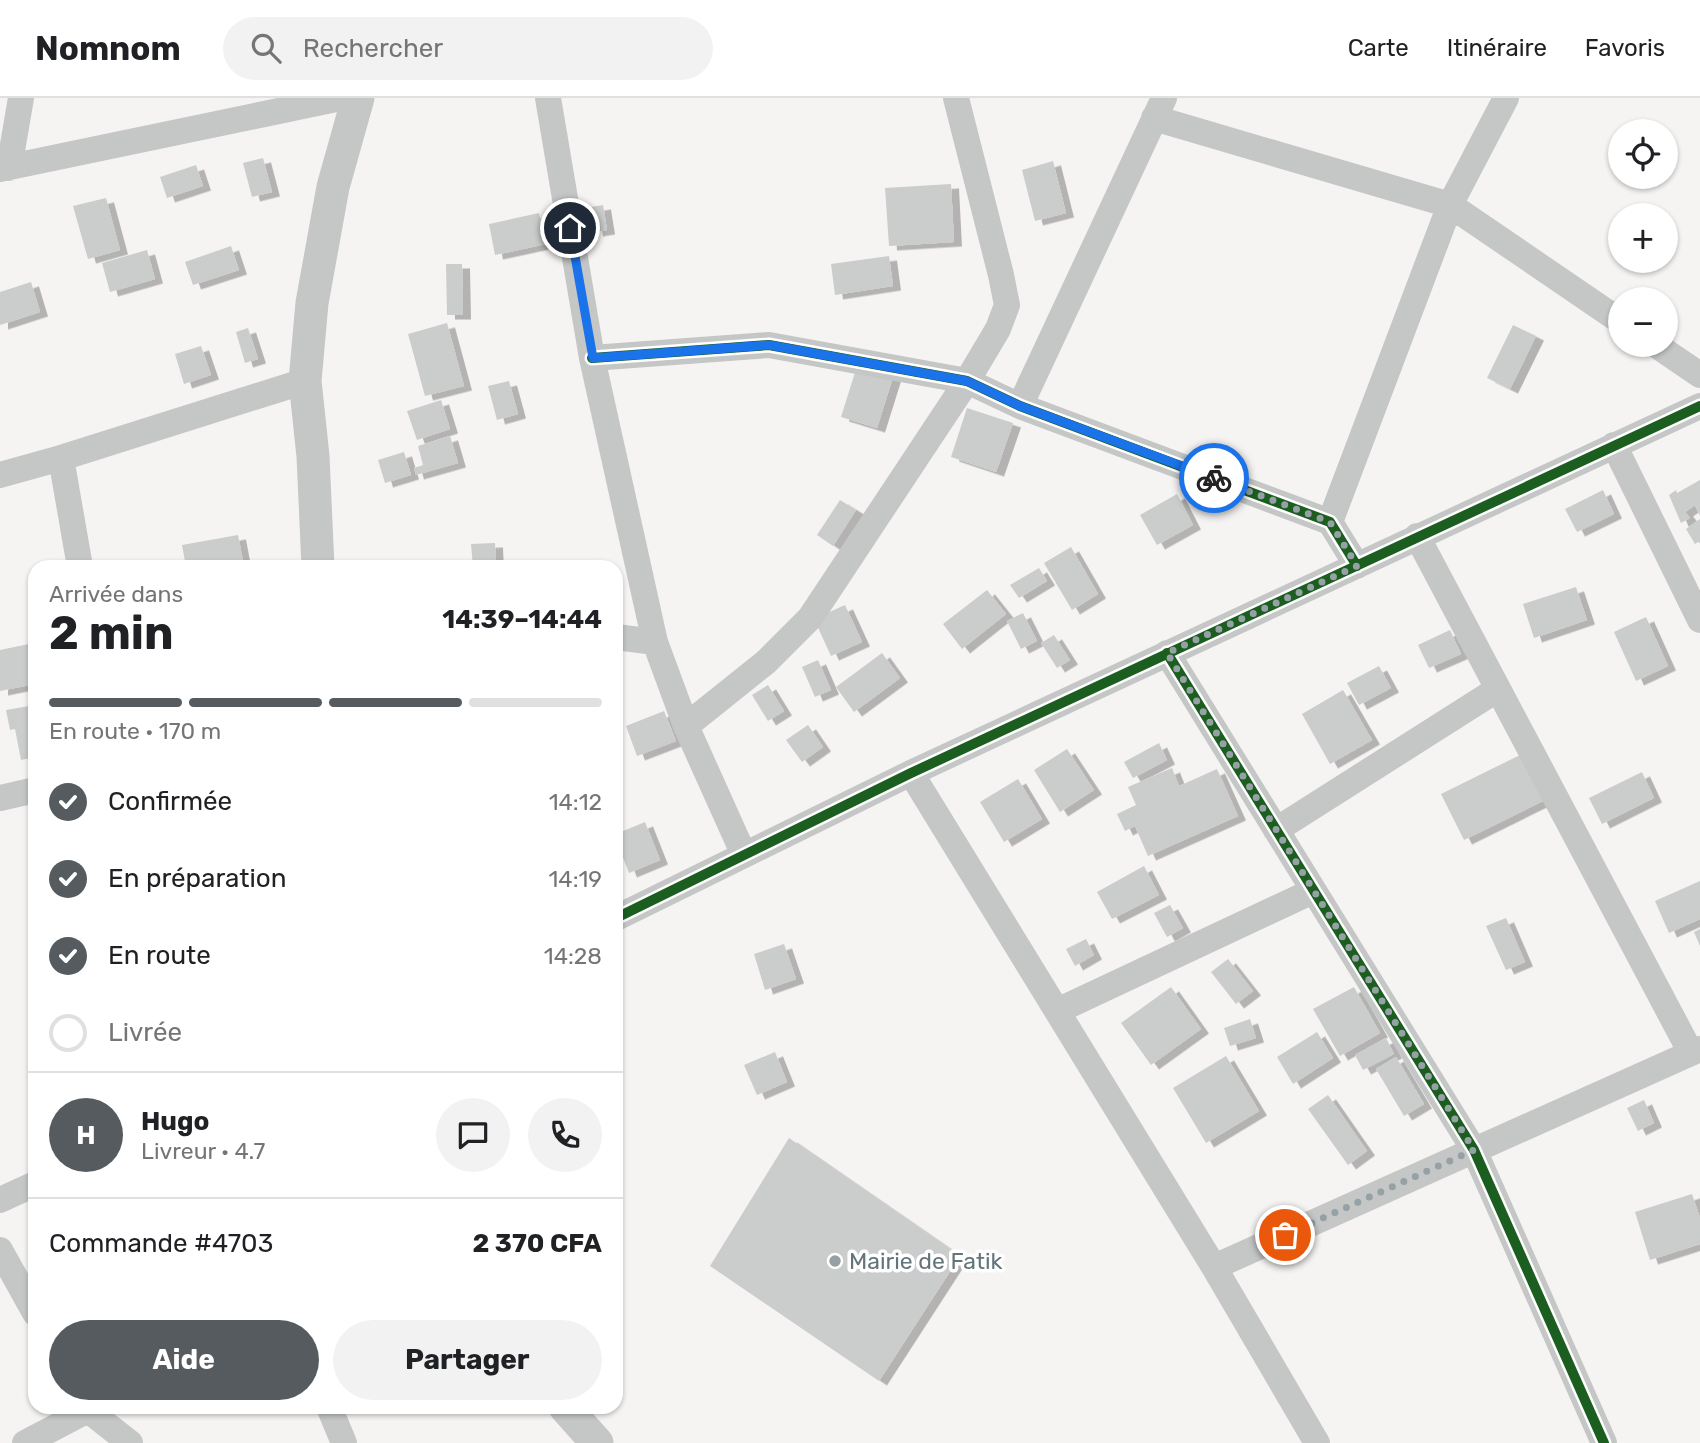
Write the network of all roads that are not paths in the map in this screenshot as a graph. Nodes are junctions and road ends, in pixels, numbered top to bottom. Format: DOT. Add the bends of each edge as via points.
graph roads {
  1 [pos="21,98"];
  2 [pos="341,98"];
  3 [pos="358,98"];
  4 [pos="548,98"];
  5 [pos="956,98"];
  6 [pos="1506,98"];
  7 [pos="1159,108"];
  8 [pos="4,169"];
  9 [pos="1450,205"];
  10 [pos="1608,313"];
  11 [pos="1674,357"];
  12 [pos="593,358"];
  13 [pos="1700,375"];
  14 [pos="305,381"];
  15 [pos="967,381"];
  16 [pos="1020,406"];
  17 [pos="1700,406"];
  18 [pos="1614,444"];
  19 [pos="61,458"];
  20 [pos="0,475"];
  21 [pos="1330,522"];
  22 [pos="1417,536"];
  23 [pos="79,560"];
  24 [pos="318,560"];
  25 [pos="1357,566"];
  26 [pos="1697,607"];
  27 [pos="623,638"];
  28 [pos="655,642"];
  29 [pos="1167,653"];
  30 [pos="1498,689"];
  31 [pos="686,726"];
  32 [pos="911,773"];
  33 [pos="28,792"];
  34 [pos="0,798"];
  35 [pos="1276,830"];
  36 [pos="744,855"];
  37 [pos="1313,891"];
  38 [pos="623,915"];
  39 [pos="1057,1012"];
  40 [pos="1695,1051"];
  41 [pos="1474,1150"];
  42 [pos="28,1187"];
  43 [pos="0,1200"];
  44 [pos="0,1250"];
  45 [pos="1214,1267"];
  46 [pos="28,1300"];
  47 [pos="76,1414"];
  48 [pos="94,1414"];
  49 [pos="332,1414"];
  50 [pos="564,1414"];
  51 [pos="570,1414"];
  52 [pos="25,1443"];
  53 [pos="130,1443"];
  54 [pos="344,1443"];
  55 [pos="564,1443"];
  56 [pos="597,1443"];
  57 [pos="1317,1443"];
  58 [pos="1604,1443"];
  1 -- 8 [label="street"];
  2 -- 8 [label="street"];
  3 -- 14 [label="street" via="333,187 312,303"];
  4 -- 12 [label="street"];
  5 -- 15 [label="street" via="1006,305 998,329"];
  6 -- 9 [label="street"];
  7 -- 9 [label="street"];
  7 -- 16 [label="street"];
  9 -- 10 [label="street"];
  9 -- 21 [label="street"];
  11 -- 13 [label="street"];
  12 -- 15 [label="street" via="769,345"];
  12 -- 28 [label="street"];
  14 -- 19 [label="street"];
  14 -- 24 [label="street"];
  15 -- 16 [label="street"];
  15 -- 31 [label="street" via="810,618 766,662"];
  16 -- 21 [label="street"];
  17 -- 18 [label="street"];
  18 -- 22 [label="street"];
  18 -- 26 [label="street"];
  19 -- 20 [label="street"];
  19 -- 23 [label="street"];
  21 -- 25 [label="street"];
  22 -- 25 [label="street"];
  22 -- 30 [label="street"];
  25 -- 29 [label="street"];
  27 -- 28 [label="street"];
  28 -- 31 [label="street"];
  29 -- 32 [label="street"];
  29 -- 35 [label="street"];
  30 -- 35 [label="street"];
  30 -- 40 [label="street"];
  31 -- 36 [label="street"];
  32 -- 36 [label="street"];
  32 -- 39 [label="street"];
  33 -- 34 [label="street"];
  35 -- 37 [label="street"];
  36 -- 38 [label="street"];
  37 -- 39 [label="street"];
  37 -- 41 [label="street"];
  39 -- 45 [label="street"];
  40 -- 41 [label="street"];
  41 -- 45 [label="street"];
  41 -- 58 [label="street"];
  42 -- 43 [label="street"];
  44 -- 46 [label="street"];
  45 -- 57 [label="street"];
  47 -- 52 [label="street"];
  48 -- 53 [label="street"];
  49 -- 54 [label="street"];
  50 -- 55 [label="street"];
  51 -- 56 [label="street"];
}
